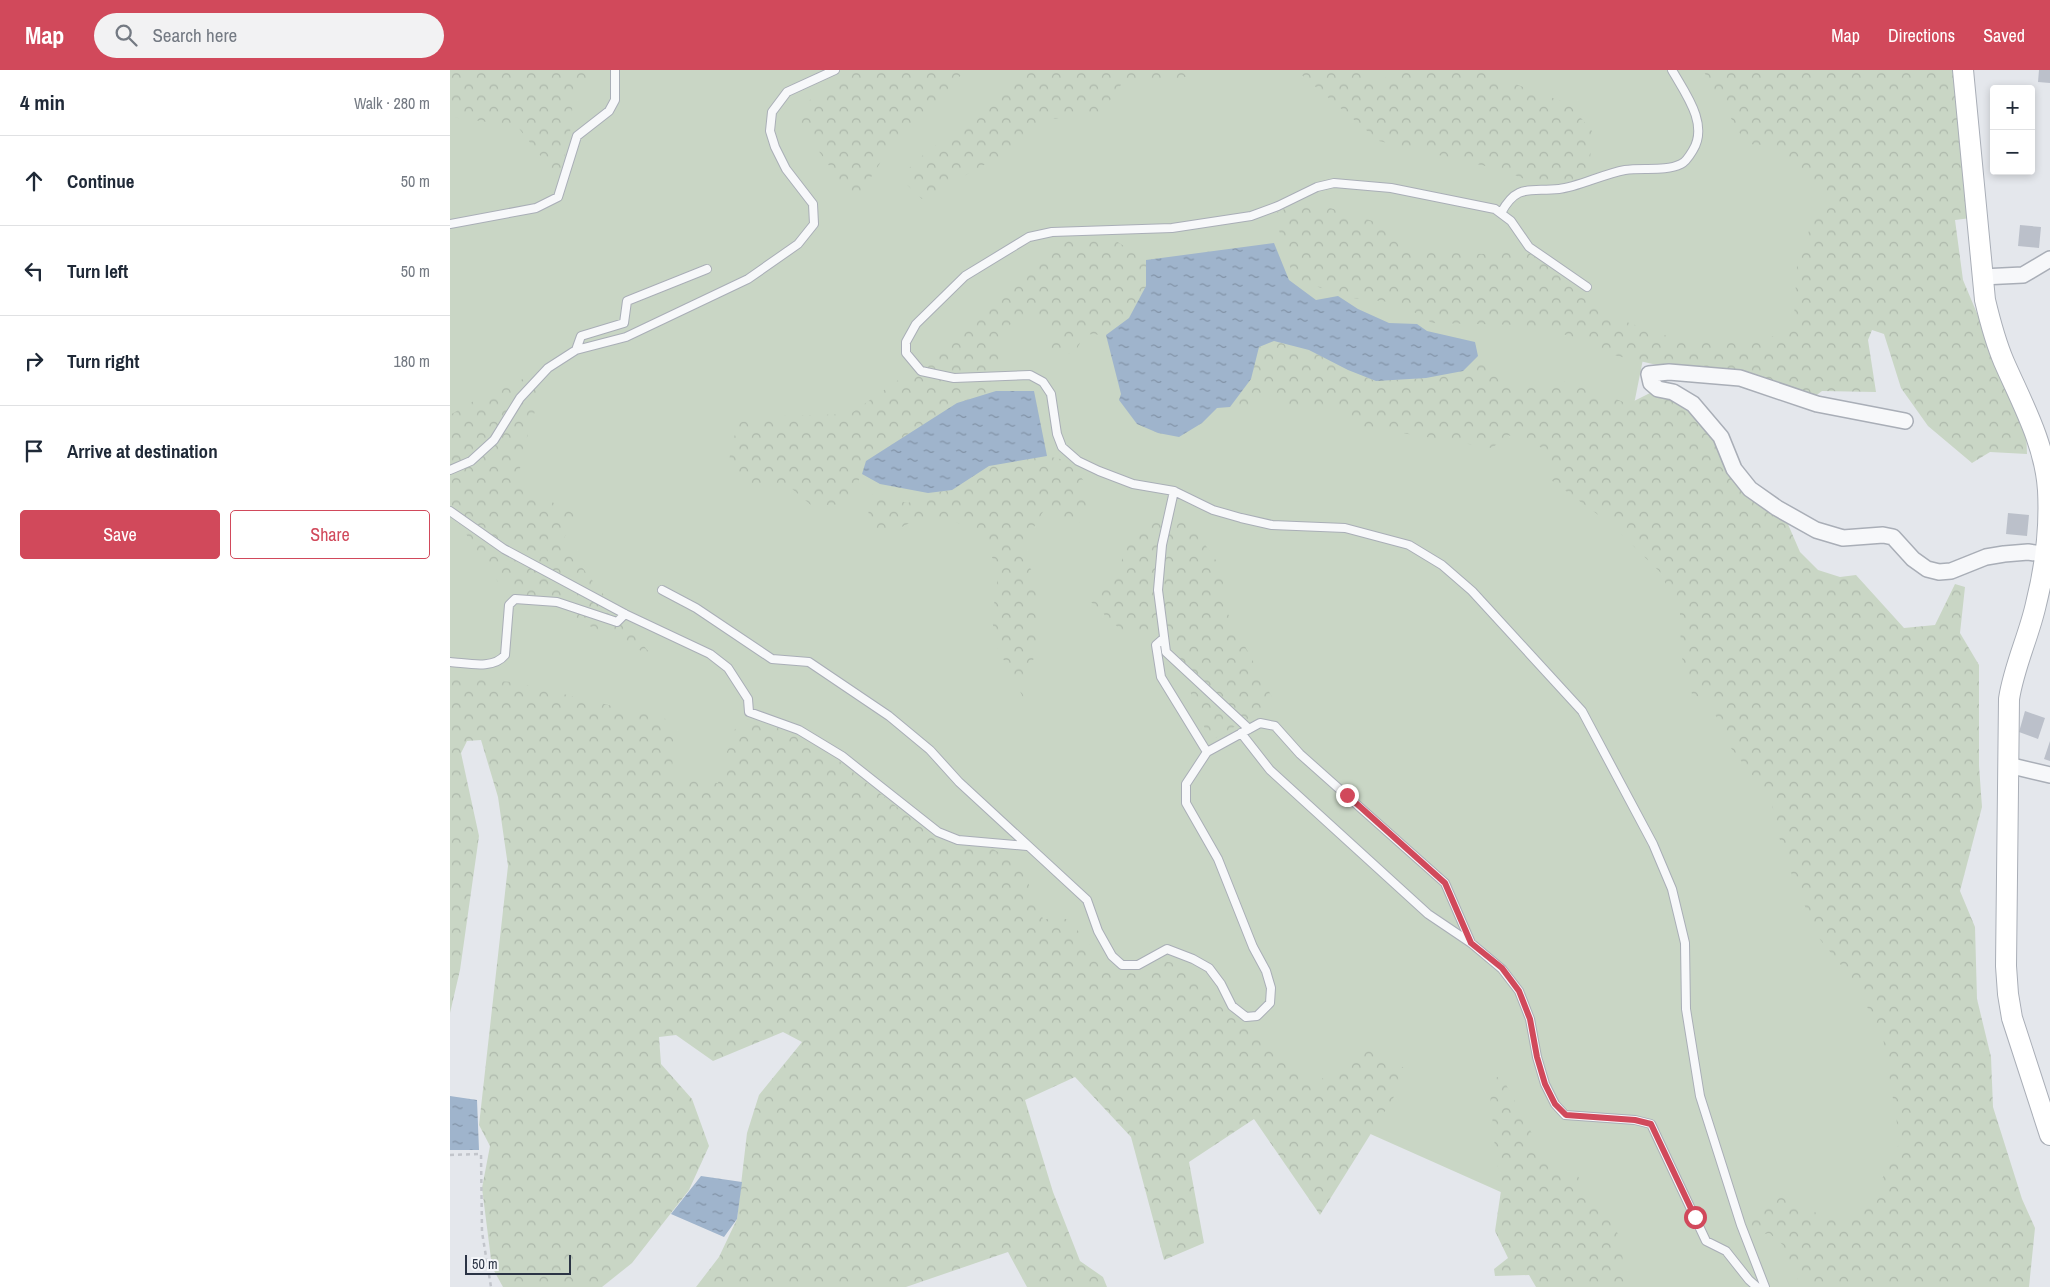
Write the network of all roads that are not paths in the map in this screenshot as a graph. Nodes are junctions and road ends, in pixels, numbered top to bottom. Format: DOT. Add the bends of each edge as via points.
graph roads {
  1 [pos="615,70"];
  2 [pos="835,70"];
  3 [pos="1672,70"];
  4 [pos="1963,70"];
  5 [pos="1501,213"];
  6 [pos="450,224"];
  7 [pos="2050,260"];
  8 [pos="707,269"];
  9 [pos="1982,277"];
  10 [pos="1588,287"];
  11 [pos="576,350"];
  12 [pos="1905,421"];
  13 [pos="450,470"];
  14 [pos="1174,491"];
  15 [pos="450,511"];
  16 [pos="2047,555"];
  17 [pos="662,590"];
  18 [pos="625,614"];
  19 [pos="1164,638"];
  20 [pos="450,662"];
  21 [pos="1249,729"];
  22 [pos="1241,733"];
  23 [pos="1207,752"];
  24 [pos="2008,765"];
  25 [pos="2050,775"];
  26 [pos="1027,846"];
  27 [pos="1471,943"];
  28 [pos="2050,1135"];
  29 [pos="1757,1287"];
  30 [pos="1765,1287"];
  1 -- 6 [label="lane" via="615,100 609,111 577,136 558,197 536,208"];
  2 -- 11 [label="lane" via="787,92 772,112 770,131 775,146 786,169 813,204 814,224 798,244 748,279 626,337"];
  3 -- 5 [label="lane" via="1696,114 1699,128 1697,143 1682,164 1612,172 1560,189 1518,192"];
  4 -- 9 [label="street"];
  5 -- 10 [label="lane" via="1511,221 1529,247"];
  5 -- 14 [label="lane" via="1391,188 1334,183 1317,187 1251,216 1172,228 1052,232 1029,237 965,276 916,324 906,342 906,354 921,371 954,378 1030,375 1043,382 1051,394 1062,447 1078,461 1132,484"];
  7 -- 9 [label="street" via="2023,275"];
  8 -- 11 [label="lane" via="627,301 624,323 581,336"];
  9 -- 16 [label="street" via="1994,336 2036,432 2042,456 2048,489"];
  11 -- 13 [label="lane" via="548,368 520,398 494,440 471,460"];
  12 -- 16 [label="street" via="1816,404 1740,378 1669,372 1649,374 1651,383 1658,389 1673,392 1693,404 1721,437 1734,469 1750,489 1816,530 1842,538 1893,537 1913,559 1927,569 1939,572 2004,554 2028,552"];
  14 -- 19 [label="lane" via="1162,545 1158,590"];
  14 -- 30 [label="lane" via="1212,510 1272,525 1345,528 1409,545 1442,565 1472,591 1582,711 1653,844 1672,889 1685,943 1686,1009 1700,1096 1741,1225"];
  15 -- 18 [label="lane" via="504,549"];
  16 -- 24 [label="street" via="2036,604 2011,684"];
  17 -- 26 [label="lane" via="696,608 772,659 809,662 889,716 930,750"];
  18 -- 20 [label="lane" via="617,622 557,602 515,599 509,605 505,655 500,661 490,664"];
  18 -- 26 [label="lane" via="710,654 728,668 748,698 749,712 798,730 842,756 938,832 958,840"];
  19 -- 21 [label="lane" via="1166,652"];
  19 -- 23 [label="lane" via="1156,645 1161,677"];
  21 -- 22 [label="lane"];
  21 -- 27 [label="lane" via="1260,723 1275,726 1300,754 1445,883"];
  22 -- 23 [label="lane"];
  22 -- 27 [label="lane" via="1270,770 1421,908"];
  23 -- 26 [label="lane" via="1186,784 1186,803 1218,859 1266,971 1271,988 1270,1003 1257,1016 1246,1017 1232,1006 1209,968 1184,955 1167,949 1138,965 1122,965 1112,956 1098,931 1087,900"];
  24 -- 25 [label="street"];
  24 -- 28 [label="street" via="2008,994 2012,1018"];
  27 -- 29 [label="lane" via="1502,968 1519,991 1530,1019 1545,1084 1555,1104 1566,1115 1651,1124 1706,1241 1726,1252"];
}
